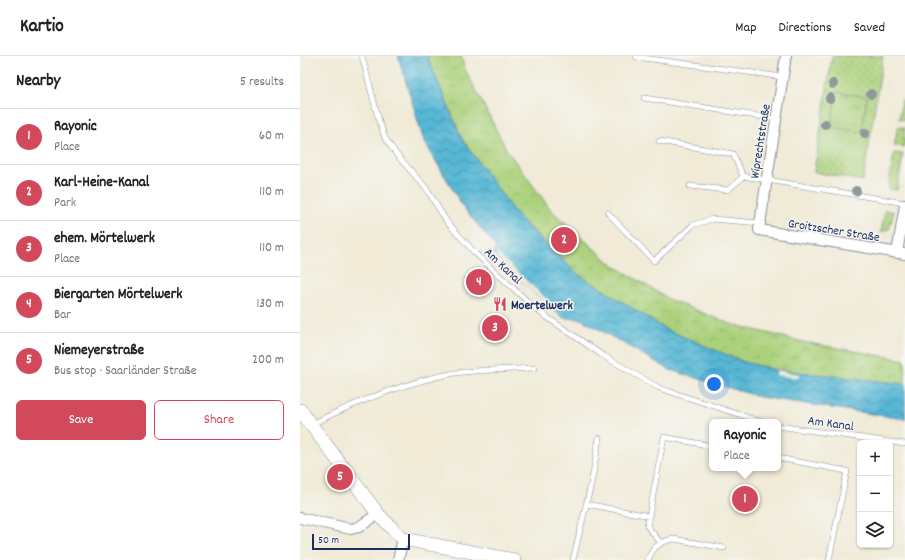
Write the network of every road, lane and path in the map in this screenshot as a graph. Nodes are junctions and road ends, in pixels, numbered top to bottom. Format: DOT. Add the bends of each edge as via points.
graph roads {
  1 [pos="362,56"];
  2 [pos="786,56"];
  3 [pos="636,57"];
  4 [pos="783,77"];
  5 [pos="644,98"];
  6 [pos="776,119"];
  7 [pos="659,141"];
  8 [pos="744,176"];
  9 [pos="767,180"];
  10 [pos="690,186"];
  11 [pos="905,204"];
  12 [pos="608,213"];
  13 [pos="759,227"];
  14 [pos="901,253"];
  15 [pos="534,368"];
  16 [pos="300,410"];
  17 [pos="753,419"];
  18 [pos="311,424"];
  19 [pos="781,426"];
  20 [pos="599,438"];
  21 [pos="905,444"];
  22 [pos="709,445"];
  23 [pos="781,459"];
  24 [pos="586,504"];
  25 [pos="378,514"];
  26 [pos="649,516"];
  27 [pos="300,518"];
  28 [pos="403,539"];
  29 [pos="661,543"];
  30 [pos="724,548"];
  31 [pos="398,560"];
  32 [pos="514,560"];
  33 [pos="573,560"];
  34 [pos="648,560"];
  35 [pos="830,560"];
  1 -- 17 [label="lane, Am Kanal" via="385,138 426,188 447,222 481,259 538,311 602,355 659,388"];
  2 -- 4 [label="street, Wiprechtstraße"];
  3 -- 4 [label="lane"];
  4 -- 6 [label="street, Wiprechtstraße"];
  5 -- 6 [label="lane"];
  6 -- 9 [label="street, Wiprechtstraße"];
  7 -- 8 [label="lane" via="733,154"];
  8 -- 9 [label="lane"];
  8 -- 10 [label="lane" via="728,190"];
  9 -- 11 [label="lane"];
  9 -- 13 [label="street, Wiprechtstraße"];
  11 -- 14 [label="street"];
  12 -- 13 [label="lane" via="654,261 693,225 712,219"];
  13 -- 14 [label="street, Groitzscher Straße"];
  15 -- 18 [label="lane" via="456,373 425,380 348,406"];
  16 -- 18 [label="street"];
  18 -- 25 [label="street"];
  19 -- 21 [label="lane, Am Kanal"];
  20 -- 24 [label="lane"];
  22 -- 26 [label="lane" via="664,437"];
  23 -- 35 [label="lane" via="847,471"];
  24 -- 26 [label="lane"];
  24 -- 33 [label="lane"];
  25 -- 27 [label="street" via="359,527 350,529"];
  25 -- 28 [label="street"];
  26 -- 29 [label="lane" via="648,526"];
  28 -- 31 [label="street"];
  28 -- 32 [label="street"];
  29 -- 30 [label="lane" via="674,539"];
  29 -- 34 [label="lane" via="654,547"];
}
